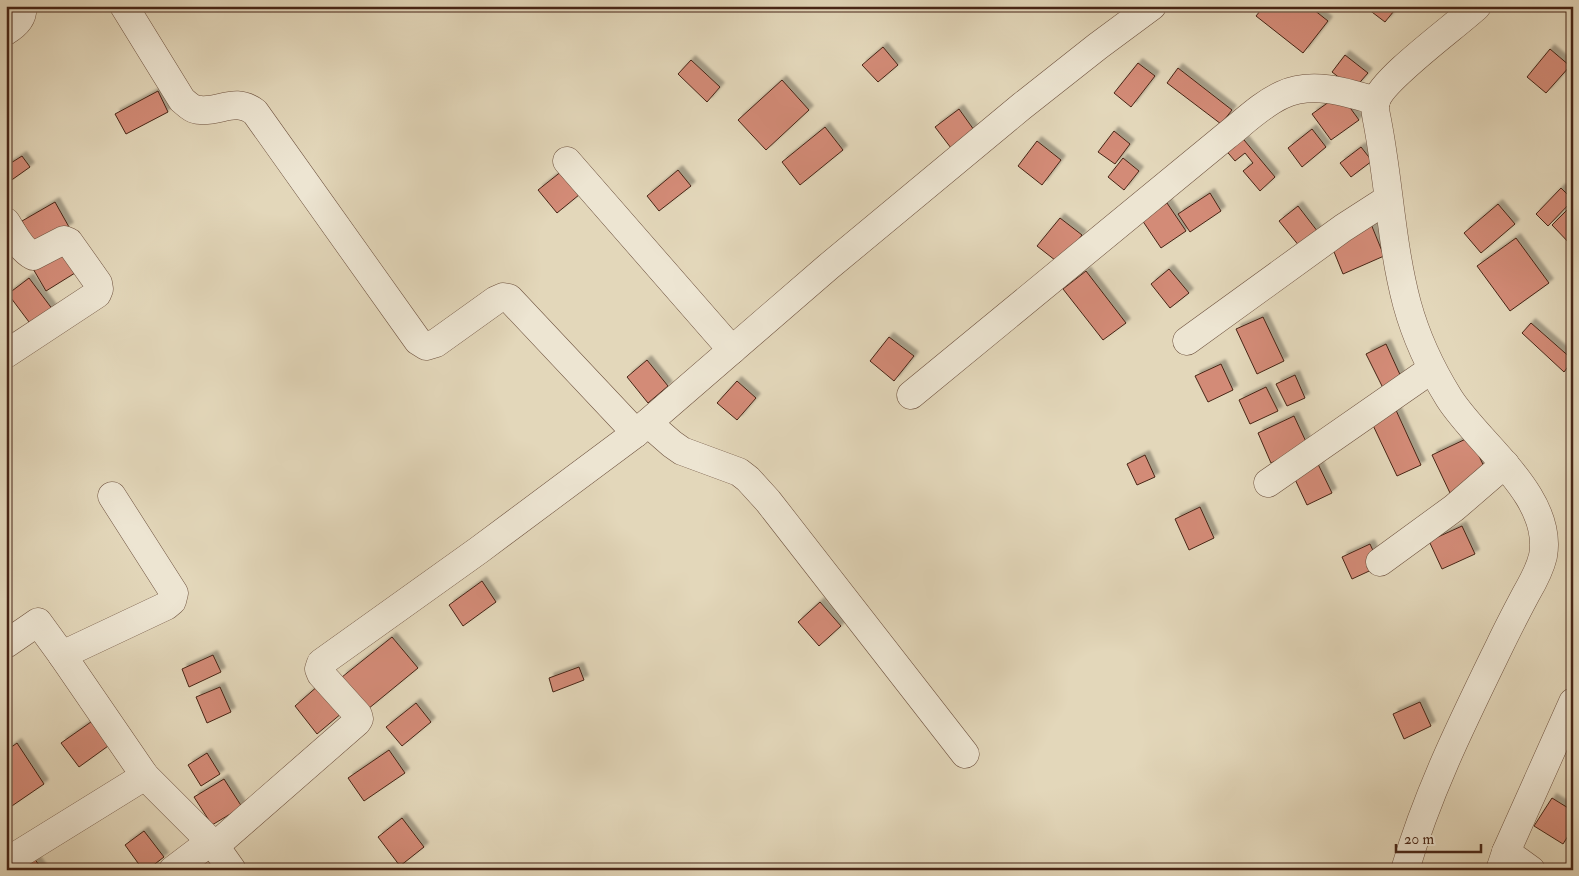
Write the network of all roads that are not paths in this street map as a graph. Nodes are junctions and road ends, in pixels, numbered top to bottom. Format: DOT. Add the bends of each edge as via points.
graph roads {
  1 [pos="22,6"];
  2 [pos="124,6"];
  3 [pos="1152,6"];
  4 [pos="1462,11"];
  5 [pos="6,31"];
  6 [pos="1376,101"];
  7 [pos="567,161"];
  8 [pos="1388,199"];
  9 [pos="6,222"];
  10 [pos="1187,341"];
  11 [pos="732,350"];
  12 [pos="6,354"];
  13 [pos="1432,369"];
  14 [pos="912,395"];
  15 [pos="642,428"];
  16 [pos="1505,464"];
  17 [pos="1268,483"];
  18 [pos="112,496"];
  19 [pos="1380,562"];
  20 [pos="6,644"];
  21 [pos="62,655"];
  22 [pos="1573,702"];
  23 [pos="965,754"];
  24 [pos="145,776"];
  25 [pos="213,844"];
  26 [pos="19,854"];
  27 [pos="1503,861"];
  28 [pos="173,870"];
  29 [pos="232,870"];
  30 [pos="1405,870"];
  31 [pos="1531,870"];
  1 -- 5 [label="street" via="20,19"];
  2 -- 15 [label="street" via="182,100 190,107 199,110 238,105 247,106 255,112 418,340 426,346 436,343 496,300 509,298"];
  3 -- 11 [label="street" via="1022,106"];
  4 -- 6 [label="street" via="1387,84"];
  6 -- 8 [label="street"];
  6 -- 14 [label="street" via="1346,92 1305,88 1283,94 1270,102"];
  7 -- 11 [label="street"];
  8 -- 10 [label="street"];
  8 -- 13 [label="street" via="1407,304"];
  9 -- 12 [label="street" via="27,253 33,256 64,240 69,242 99,289 97,294"];
  11 -- 15 [label="street"];
  13 -- 16 [label="street" via="1461,415"];
  13 -- 17 [label="street"];
  15 -- 23 [label="street" via="682,451 739,472 753,485"];
  15 -- 25 [label="street" via="321,663 321,674 358,715 358,722"];
  16 -- 19 [label="street" via="1454,508"];
  16 -- 30 [label="street" via="1535,507 1544,538 1543,557 1442,767"];
  18 -- 21 [label="street" via="174,593 172,601"];
  20 -- 21 [label="street" via="38,622"];
  21 -- 24 [label="street"];
  22 -- 27 [label="street"];
  24 -- 25 [label="street"];
  24 -- 26 [label="street"];
  25 -- 28 [label="street"];
  25 -- 29 [label="street"];
  27 -- 31 [label="street"];
}
